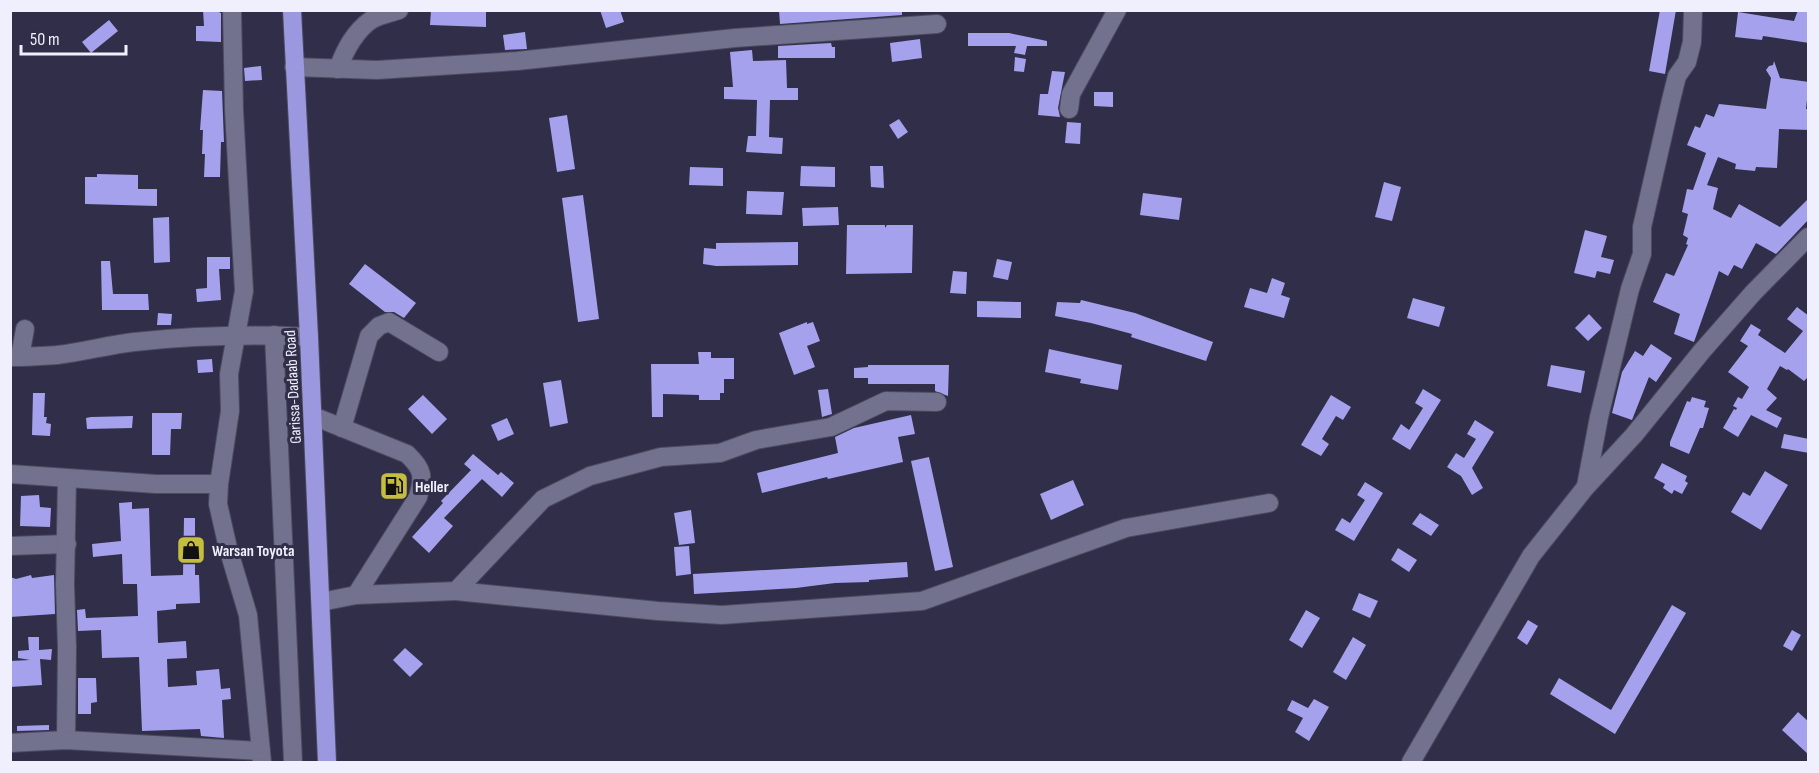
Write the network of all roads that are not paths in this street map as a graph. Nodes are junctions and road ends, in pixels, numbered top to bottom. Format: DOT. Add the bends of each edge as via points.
graph roads {
  1 [pos="232,10"];
  2 [pos="292,10"];
  3 [pos="399,10"];
  4 [pos="1116,10"];
  5 [pos="1694,10"];
  6 [pos="937,24"];
  7 [pos="294,67"];
  8 [pos="338,69"];
  9 [pos="1069,110"];
  10 [pos="1809,237"];
  11 [pos="25,329"];
  12 [pos="274,335"];
  13 [pos="237,337"];
  14 [pos="309,337"];
  15 [pos="439,352"];
  16 [pos="15,357"];
  17 [pos="937,402"];
  18 [pos="313,416"];
  19 [pos="342,428"];
  20 [pos="10,474"];
  21 [pos="68,478"];
  22 [pos="219,484"];
  23 [pos="1585,488"];
  24 [pos="1269,503"];
  25 [pos="67,544"];
  26 [pos="10,546"];
  27 [pos="456,591"];
  28 [pos="356,595"];
  29 [pos="321,602"];
  30 [pos="66,740"];
  31 [pos="10,743"];
  32 [pos="261,757"];
  33 [pos="293,762"];
  34 [pos="327,762"];
  35 [pos="1411,762"];
  1 -- 13 [label="street" via="244,291"];
  2 -- 7 [label="highway, Garissa-Dadaab Road"];
  3 -- 8 [label="street" via="372,20 357,34 347,46"];
  4 -- 9 [label="street" via="1071,94"];
  5 -- 23 [label="street" via="1692,42 1671,100 1642,227 1642,254 1630,289"];
  6 -- 8 [label="street" via="735,38 517,61"];
  7 -- 8 [label="street"];
  7 -- 14 [label="highway, Garissa-Dadaab Road"];
  10 -- 23 [label="street" via="1753,293"];
  11 -- 16 [label="street"];
  12 -- 13 [label="street"];
  12 -- 14 [label="street"];
  12 -- 33 [label="street"];
  13 -- 16 [label="street" via="135,342 57,355"];
  13 -- 22 [label="street" via="229,374 230,411"];
  14 -- 18 [label="highway, Garissa-Dadaab Road"];
  15 -- 19 [label="street" via="389,322 378,326 369,336"];
  17 -- 27 [label="street" via="886,402 831,427 756,440 720,453 661,457 590,476 543,500"];
  18 -- 19 [label="street"];
  18 -- 29 [label="highway, Garissa-Dadaab Road"];
  19 -- 28 [label="street" via="407,454 423,480 418,496"];
  20 -- 21 [label="street"];
  21 -- 22 [label="street"];
  21 -- 25 [label="street"];
  22 -- 32 [label="street" via="218,504 248,615"];
  23 -- 35 [label="street" via="1531,556"];
  24 -- 27 [label="street" via="1126,528 922,601 722,615"];
  25 -- 26 [label="street"];
  25 -- 30 [label="street"];
  27 -- 28 [label="street"];
  28 -- 29 [label="street"];
  29 -- 34 [label="highway, Garissa-Dadaab Road"];
  30 -- 31 [label="street"];
  30 -- 32 [label="street"];
}
